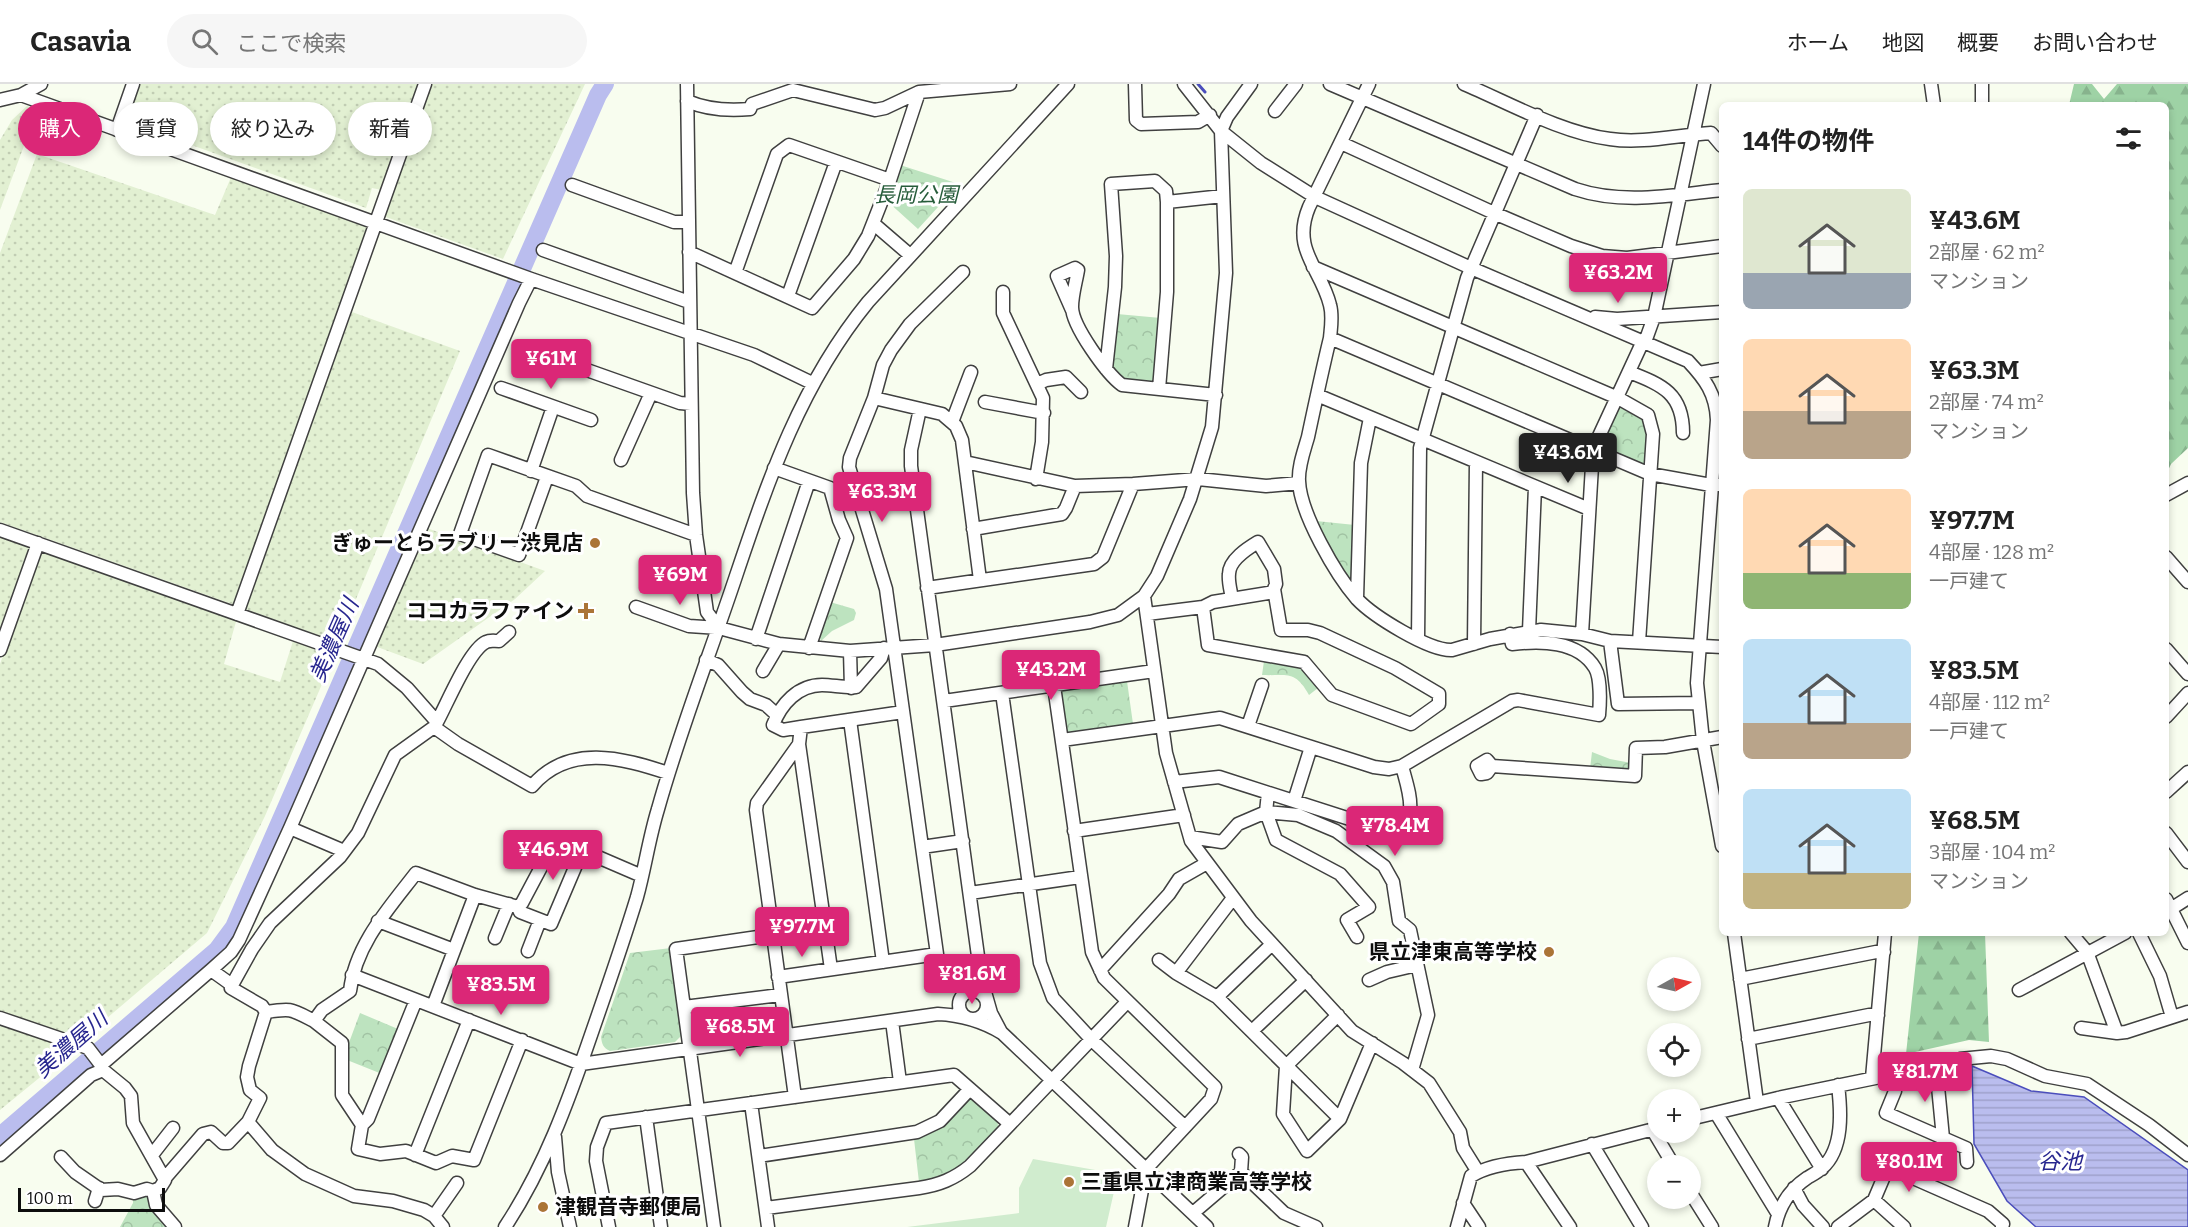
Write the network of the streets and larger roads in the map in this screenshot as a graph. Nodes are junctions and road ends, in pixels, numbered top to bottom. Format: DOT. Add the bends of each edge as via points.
graph roads {
  1 [pos="41,84"];
  2 [pos="134,84"];
  3 [pos="425,84"];
  4 [pos="687,84"];
  5 [pos="1010,84"];
  6 [pos="1068,84"];
  7 [pos="1135,84"];
  8 [pos="1184,84"];
  9 [pos="1251,84"];
  10 [pos="1296,84"];
  11 [pos="1330,84"];
  12 [pos="1369,84"];
  13 [pos="1704,84"];
  14 [pos="1931,84"];
  15 [pos="1982,84"];
  16 [pos="1472,86"];
  17 [pos="919,92"];
  18 [pos="21,95"];
  19 [pos="1363,97"];
  20 [pos="2,98"];
  21 [pos="687,101"];
  22 [pos="127,102"];
  23 [pos="1934,102"];
  24 [pos="1982,102"];
  25 [pos="1275,111"];
  26 [pos="1210,115"];
  27 [pos="1537,116"];
  28 [pos="114,129"];
  29 [pos="1221,130"];
  30 [pos="1694,134"];
  31 [pos="1719,142"];
  32 [pos="1341,143"];
  33 [pos="189,156"];
  34 [pos="836,162"];
  35 [pos="1515,164"];
  36 [pos="890,180"];
  37 [pos="572,185"];
  38 [pos="1719,190"];
  39 [pos="1681,194"];
  40 [pos="1223,196"];
  41 [pos="1315,197"];
  42 [pos="1167,202"];
  43 [pos="1494,213"];
  44 [pos="688,222"];
  45 [pos="376,223"];
  46 [pos="874,224"];
  47 [pos="1719,246"];
  48 [pos="543,250"];
  49 [pos="688,252"];
  50 [pos="1667,254"];
  51 [pos="910,255"];
  52 [pos="1312,267"];
  53 [pos="1471,268"];
  54 [pos="963,272"];
  55 [pos="735,273"];
  56 [pos="531,279"];
  57 [pos="1003,292"];
  58 [pos="788,296"];
  59 [pos="689,302"];
  60 [pos="1072,310"];
  61 [pos="1719,312"];
  62 [pos="1582,315"];
  63 [pos="1654,316"];
  64 [pos="1454,327"];
  65 [pos="690,334"];
  66 [pos="1330,338"];
  67 [pos="1644,342"];
  68 [pos="536,352"];
  69 [pos="1106,369"];
  70 [pos="1719,370"];
  71 [pos="970,372"];
  72 [pos="1629,372"];
  73 [pos="1699,373"];
  74 [pos="813,383"];
  75 [pos="1037,384"];
  76 [pos="1438,384"];
  77 [pos="501,388"];
  78 [pos="1159,388"];
  79 [pos="1082,392"];
  80 [pos="651,393"];
  81 [pos="1216,395"];
  82 [pos="1317,395"];
  83 [pos="874,398"];
  84 [pos="1618,398"];
  85 [pos="985,402"];
  86 [pos="691,404"];
  87 [pos="553,406"];
  88 [pos="920,409"];
  89 [pos="1044,413"];
  90 [pos="1371,418"];
  91 [pos="591,420"];
  92 [pos="952,422"];
  93 [pos="1683,433"];
  94 [pos="1423,441"];
  95 [pos="1593,449"];
  96 [pos="621,460"];
  97 [pos="965,462"];
  98 [pos="1476,462"];
  99 [pos="774,468"];
  100 [pos="531,471"];
  101 [pos="1650,474"];
  102 [pos="547,477"];
  103 [pos="1198,478"];
  104 [pos="1036,479"];
  105 [pos="809,481"];
  106 [pos="1299,483"];
  107 [pos="1133,484"];
  108 [pos="1717,485"];
  109 [pos="1075,486"];
  110 [pos="1535,487"];
  111 [pos="2187,487"];
  112 [pos="2169,494"];
  113 [pos="1589,509"];
  114 [pos="973,529"];
  115 [pos="0,530"];
  116 [pos="696,535"];
  117 [pos="38,543"];
  118 [pos="2169,560"];
  119 [pos="980,580"];
  120 [pos="2188,582"];
  121 [pos="927,588"];
  122 [pos="1275,592"];
  123 [pos="1144,596"];
  124 [pos="1356,598"];
  125 [pos="1232,599"];
  126 [pos="636,607"];
  127 [pos="1203,607"];
  128 [pos="237,614"];
  129 [pos="1147,614"];
  130 [pos="719,628"];
  131 [pos="1529,631"];
  132 [pos="509,632"];
  133 [pos="1510,634"];
  134 [pos="1582,634"];
  135 [pos="756,639"];
  136 [pos="1418,639"];
  137 [pos="1610,641"];
  138 [pos="1640,642"];
  139 [pos="779,644"];
  140 [pos="1474,644"];
  141 [pos="935,645"];
  142 [pos="1699,646"];
  143 [pos="1719,647"];
  144 [pos="809,648"];
  145 [pos="889,648"];
  146 [pos="0,650"];
  147 [pos="850,651"];
  148 [pos="2169,652"];
  149 [pos="363,659"];
  150 [pos="706,660"];
  151 [pos="763,671"];
  152 [pos="1154,671"];
  153 [pos="2188,674"];
  154 [pos="1262,685"];
  155 [pos="1054,686"];
  156 [pos="851,688"];
  157 [pos="1002,693"];
  158 [pos="2188,693"];
  159 [pos="944,701"];
  160 [pos="1699,704"];
  161 [pos="903,712"];
  162 [pos="2169,714"];
  163 [pos="777,716"];
  164 [pos="850,720"];
  165 [pos="436,724"];
  166 [pos="1162,725"];
  167 [pos="1248,726"];
  168 [pos="801,727"];
  169 [pos="1719,738"];
  170 [pos="1062,740"];
  171 [pos="1703,741"];
  172 [pos="799,744"];
  173 [pos="1311,747"];
  174 [pos="1402,766"];
  175 [pos="1492,766"];
  176 [pos="668,773"];
  177 [pos="2187,775"];
  178 [pos="1174,782"];
  179 [pos="2169,790"];
  180 [pos="1268,793"];
  181 [pos="1294,801"];
  182 [pos="1266,812"];
  183 [pos="1184,815"];
  184 [pos="1719,817"];
  185 [pos="290,828"];
  186 [pos="1074,831"];
  187 [pos="2169,836"];
  188 [pos="1190,837"];
  189 [pos="963,841"];
  190 [pos="922,847"];
  191 [pos="344,851"];
  192 [pos="582,851"];
  193 [pos="2188,862"];
  194 [pos="1207,863"];
  195 [pos="642,876"];
  196 [pos="1080,877"];
  197 [pos="1028,885"];
  198 [pos="970,893"];
  199 [pos="475,895"];
  200 [pos="1233,898"];
  201 [pos="2188,898"];
  202 [pos="514,905"];
  203 [pos="2169,907"];
  204 [pos="2169,909"];
  205 [pos="540,920"];
  206 [pos="378,921"];
  207 [pos="772,935"];
  208 [pos="1734,936"];
  209 [pos="1886,936"];
  210 [pos="2074,936"];
  211 [pos="2119,936"];
  212 [pos="2140,936"];
  213 [pos="1357,937"];
  214 [pos="495,938"];
  215 [pos="2188,943"];
  216 [pos="1271,945"];
  217 [pos="454,950"];
  218 [pos="528,951"];
  219 [pos="1884,952"];
  220 [pos="2088,952"];
  221 [pos="1159,960"];
  222 [pos="883,962"];
  223 [pos="979,965"];
  224 [pos="1417,965"];
  225 [pos="831,969"];
  226 [pos="211,970"];
  227 [pos="1100,970"];
  228 [pos="1176,973"];
  229 [pos="352,975"];
  230 [pos="778,976"];
  231 [pos="1740,979"];
  232 [pos="1306,980"];
  233 [pos="1369,980"];
  234 [pos="232,985"];
  235 [pos="2019,990"];
  236 [pos="964,994"];
  237 [pos="780,995"];
  238 [pos="1217,997"];
  239 [pos="416,1000"];
  240 [pos="987,1001"];
  241 [pos="1127,1002"];
  242 [pos="433,1006"];
  243 [pos="684,1007"];
  244 [pos="266,1012"];
  245 [pos="2188,1012"];
  246 [pos="938,1014"];
  247 [pos="1338,1015"];
  248 [pos="1878,1015"];
  249 [pos="2172,1017"];
  250 [pos="0,1018"];
  251 [pos="970,1019"];
  252 [pos="469,1020"];
  253 [pos="314,1021"];
  254 [pos="892,1021"];
  255 [pos="2081,1028"];
  256 [pos="1252,1031"];
  257 [pos="1002,1033"];
  258 [pos="2117,1033"];
  259 [pos="786,1037"];
  260 [pos="1091,1039"];
  261 [pos="1748,1039"];
  262 [pos="522,1040"];
  263 [pos="1372,1043"];
  264 [pos="690,1049"];
  265 [pos="581,1064"];
  266 [pos="1286,1066"];
  267 [pos="1936,1066"];
  268 [pos="102,1067"];
  269 [pos="1412,1070"];
  270 [pos="1894,1074"];
  271 [pos="1872,1078"];
  272 [pos="1052,1080"];
  273 [pos="900,1082"];
  274 [pos="1838,1085"];
  275 [pos="970,1089"];
  276 [pos="795,1097"];
  277 [pos="1778,1098"];
  278 [pos="1757,1102"];
  279 [pos="751,1103"];
  280 [pos="699,1110"];
  281 [pos="1716,1113"];
  282 [pos="1701,1116"];
  283 [pos="646,1117"];
  284 [pos="1340,1119"];
  285 [pos="249,1122"];
  286 [pos="1010,1124"];
  287 [pos="362,1125"];
  288 [pos="1185,1127"];
  289 [pos="173,1128"];
  290 [pos="1647,1130"];
  291 [pos="555,1135"];
  292 [pos="1943,1138"];
  293 [pos="1592,1144"];
  294 [pos="1239,1154"];
  295 [pos="0,1155"];
  296 [pos="152,1155"];
  297 [pos="415,1155"];
  298 [pos="2188,1155"];
  299 [pos="759,1156"];
  300 [pos="61,1157"];
  301 [pos="1526,1162"];
  302 [pos="1967,1162"];
  303 [pos="1146,1169"];
  304 [pos="1822,1169"];
  305 [pos="1241,1172"];
  306 [pos="1478,1172"];
  307 [pos="165,1178"];
  308 [pos="457,1183"];
  309 [pos="99,1188"];
  310 [pos="1794,1188"];
  311 [pos="153,1191"];
  312 [pos="1874,1200"];
  313 [pos="95,1201"];
  314 [pos="1463,1203"];
  315 [pos="766,1208"];
  316 [pos="1701,1209"];
  317 [pos="1193,1213"];
  318 [pos="1778,1214"];
  319 [pos="434,1216"];
  320 [pos="175,1227"];
  321 [pos="443,1227"];
  322 [pos="505,1227"];
  323 [pos="570,1227"];
  324 [pos="609,1227"];
  325 [pos="661,1227"];
  326 [pos="714,1227"];
  327 [pos="768,1227"];
  328 [pos="1135,1227"];
  329 [pos="1207,1227"];
  330 [pos="1316,1227"];
  331 [pos="1457,1227"];
  332 [pos="1479,1227"];
  333 [pos="1570,1227"];
  334 [pos="1642,1227"];
  335 [pos="1712,1227"];
  336 [pos="1775,1227"];
  337 [pos="1823,1227"];
  338 [pos="1838,1227"];
  339 [pos="1904,1227"];
  340 [pos="2002,1227"];
  1 -- 18 [label="street"];
  2 -- 22 [label="street"];
  3 -- 45 [label="street"];
  4 -- 21 [label="street"];
  5 -- 17 [label="street"];
  6 -- 51 [label="street"];
  7 -- 26 [label="street" via="1136,120 1141,124 1198,122"];
  8 -- 26 [label="street"];
  9 -- 29 [label="street"];
  10 -- 25 [label="street"];
  11 -- 19 [label="street"];
  12 -- 19 [label="street"];
  13 -- 30 [label="street"];
  14 -- 23 [label="street"];
  15 -- 24 [label="street"];
  16 -- 27 [label="street"];
  17 -- 21 [label="street" via="875,110 793,90 752,104 750,109 729,111"];
  17 -- 36 [label="street"];
  18 -- 20 [label="street"];
  18 -- 28 [label="street"];
  19 -- 32 [label="street"];
  19 -- 35 [label="street"];
  21 -- 44 [label="street"];
  26 -- 29 [label="street"];
  27 -- 30 [label="street" via="1586,135 1612,140"];
  27 -- 35 [label="street"];
  29 -- 40 [label="street"];
  29 -- 41 [label="street" via="1261,163"];
  30 -- 31 [label="street" via="1711,133"];
  30 -- 39 [label="street"];
  32 -- 41 [label="street"];
  32 -- 43 [label="street"];
  33 -- 45 [label="street"];
  34 -- 36 [label="street"];
  34 -- 55 [label="street" via="789,146 777,154"];
  34 -- 58 [label="street"];
  35 -- 39 [label="street" via="1596,196 1621,199"];
  35 -- 43 [label="street"];
  36 -- 46 [label="street"];
  37 -- 44 [label="street" via="674,222"];
  38 -- 39 [label="street"];
  39 -- 50 [label="street"];
  40 -- 42 [label="street"];
  40 -- 81 [label="street" via="1226,273"];
  41 -- 52 [label="street" via="1303,228"];
  41 -- 53 [label="street"];
  42 -- 69 [label="street" via="1164,188 1155,181 1111,184 1116,256"];
  42 -- 78 [label="street" via="1167,292"];
  43 -- 50 [label="street" via="1602,256"];
  43 -- 53 [label="street"];
  44 -- 49 [label="street"];
  45 -- 56 [label="street"];
  45 -- 128 [label="street"];
  46 -- 51 [label="street"];
  46 -- 58 [label="street" via="854,259 812,308"];
  47 -- 50 [label="street"];
  48 -- 59 [label="street"];
  49 -- 55 [label="street"];
  49 -- 59 [label="street"];
  50 -- 63 [label="street"];
  51 -- 74 [label="street" via="852,322"];
  52 -- 64 [label="street"];
  52 -- 66 [label="street" via="1330,306"];
  53 -- 62 [label="street"];
  53 -- 64 [label="street"];
  54 -- 83 [label="street" via="902,333 883,365"];
  55 -- 58 [label="street"];
  56 -- 65 [label="street"];
  56 -- 149 [label="street"];
  57 -- 75 [label="street" via="1003,313"];
  59 -- 65 [label="street"];
  60 -- 69 [label="street" via="1091,351"];
  61 -- 63 [label="street"];
  62 -- 63 [label="street" via="1617,319"];
  62 -- 67 [label="street"];
  63 -- 67 [label="street"];
  64 -- 76 [label="street"];
  64 -- 84 [label="street"];
  65 -- 74 [label="street" via="754,355"];
  65 -- 86 [label="street"];
  66 -- 76 [label="street"];
  66 -- 82 [label="street"];
  67 -- 72 [label="street"];
  67 -- 73 [label="street" via="1688,361"];
  68 -- 80 [label="street"];
  69 -- 78 [label="street" via="1122,386"];
  70 -- 73 [label="street"];
  71 -- 92 [label="street"];
  72 -- 84 [label="street"];
  72 -- 93 [label="street" via="1668,391 1679,406"];
  73 -- 108 [label="street" via="1708,384 1717,409"];
  74 -- 99 [label="street"];
  75 -- 79 [label="street" via="1066,377"];
  75 -- 89 [label="street"];
  76 -- 94 [label="street"];
  76 -- 95 [label="street"];
  77 -- 87 [label="street"];
  78 -- 81 [label="street"];
  80 -- 86 [label="street"];
  80 -- 96 [label="street"];
  81 -- 103 [label="street"];
  82 -- 90 [label="street"];
  82 -- 106 [label="street"];
  83 -- 88 [label="street"];
  83 -- 145 [label="street" via="849,466 884,576"];
  84 -- 95 [label="street"];
  84 -- 101 [label="street" via="1648,414 1653,429"];
  85 -- 89 [label="street"];
  86 -- 116 [label="street"];
  87 -- 91 [label="street"];
  87 -- 100 [label="street"];
  88 -- 92 [label="street" via="942,414"];
  88 -- 121 [label="street" via="911,466"];
  89 -- 104 [label="street"];
  90 -- 94 [label="street"];
  90 -- 124 [label="street" via="1360,463"];
  92 -- 97 [label="street" via="962,440"];
  94 -- 98 [label="street"];
  94 -- 136 [label="street"];
  95 -- 101 [label="street"];
  95 -- 113 [label="street"];
  97 -- 104 [label="street"];
  97 -- 114 [label="street"];
  98 -- 110 [label="street"];
  98 -- 140 [label="street"];
  99 -- 105 [label="street"];
  99 -- 130 [label="street"];
  100 -- 102 [label="street"];
  100 -- 102 [label="street" via="488,455 460,534 519,555"];
  101 -- 108 [label="street"];
  101 -- 138 [label="street"];
  102 -- 116 [label="street" via="576,486 587,496"];
  103 -- 106 [label="street" via="1266,486"];
  103 -- 107 [label="street"];
  103 -- 123 [label="street" via="1157,576"];
  104 -- 109 [label="street"];
  105 -- 135 [label="street"];
  105 -- 144 [label="street" via="830,488 847,538"];
  106 -- 124 [label="street" via="1311,523"];
  107 -- 109 [label="street"];
  107 -- 119 [label="street" via="1103,557 1094,564"];
  108 -- 142 [label="street"];
  109 -- 114 [label="street" via="1062,514"];
  110 -- 113 [label="street"];
  110 -- 131 [label="street"];
  111 -- 112 [label="street"];
  113 -- 134 [label="street"];
  114 -- 119 [label="street"];
  115 -- 117 [label="street"];
  116 -- 130 [label="street" via="707,612"];
  117 -- 128 [label="street"];
  117 -- 146 [label="street"];
  118 -- 120 [label="street"];
  119 -- 121 [label="street"];
  121 -- 141 [label="street"];
  122 -- 125 [label="street"];
  122 -- 125 [label="street" via="1274,569 1258,542 1229,570"];
  122 -- 127 [label="street" via="1281,630 1320,633 1395,668 1439,694 1439,704 1411,724 1332,695 1304,662 1208,645"];
  123 -- 129 [label="street"];
  123 -- 141 [label="street" via="1118,615 1090,622"];
  124 -- 136 [label="street"];
  125 -- 127 [label="street"];
  126 -- 130 [label="street" via="689,626"];
  127 -- 129 [label="street"];
  128 -- 149 [label="street"];
  129 -- 152 [label="street"];
  130 -- 135 [label="street"];
  130 -- 150 [label="street"];
  131 -- 133 [label="street"];
  131 -- 134 [label="street"];
  132 -- 165 [label="street" via="499,641 488,640 470,657"];
  133 -- 140 [label="street"];
  133 -- 174 [label="street" via="1512,644 1566,645 1586,659 1595,669 1599,715 1512,701"];
  134 -- 137 [label="street"];
  135 -- 139 [label="street"];
  136 -- 140 [label="street" via="1444,650"];
  137 -- 138 [label="street"];
  137 -- 160 [label="street" via="1618,704"];
  138 -- 142 [label="street"];
  139 -- 144 [label="street"];
  139 -- 151 [label="street"];
  141 -- 145 [label="street"];
  141 -- 159 [label="street"];
  142 -- 143 [label="street"];
  142 -- 160 [label="street"];
  144 -- 147 [label="street"];
  145 -- 147 [label="street"];
  145 -- 156 [label="street"];
  145 -- 161 [label="street"];
  147 -- 156 [label="street"];
  148 -- 153 [label="street"];
  149 -- 165 [label="street" via="378,664 407,688"];
  149 -- 185 [label="street"];
  150 -- 163 [label="street" via="718,666 750,699 766,705"];
  150 -- 176 [label="street"];
  152 -- 155 [label="street"];
  152 -- 166 [label="street"];
  154 -- 167 [label="street"];
  155 -- 157 [label="street"];
  155 -- 170 [label="street"];
  156 -- 163 [label="street" via="805,688 790,697"];
  157 -- 159 [label="street"];
  157 -- 197 [label="street"];
  158 -- 162 [label="street"];
  159 -- 189 [label="street"];
  160 -- 171 [label="street"];
  161 -- 164 [label="street"];
  161 -- 190 [label="street"];
  163 -- 168 [label="street" via="773,725 783,730"];
  164 -- 168 [label="street"];
  164 -- 222 [label="street"];
  165 -- 176 [label="street" via="458,744 532,786 547,771 588,757 631,762"];
  165 -- 191 [label="street" via="395,755 358,833"];
  166 -- 167 [label="street" via="1217,718"];
  166 -- 170 [label="street"];
  166 -- 178 [label="street"];
  167 -- 173 [label="street"];
  168 -- 172 [label="street"];
  169 -- 171 [label="street"];
  170 -- 186 [label="street"];
  171 -- 175 [label="street" via="1636,748 1635,776"];
  171 -- 184 [label="street"];
  172 -- 207 [label="street" via="756,806"];
  172 -- 225 [label="street"];
  173 -- 174 [label="street" via="1379,769"];
  173 -- 181 [label="street"];
  174 -- 181 [label="street" via="1411,808 1405,822 1396,829 1377,829"];
  176 -- 195 [label="street"];
  177 -- 179 [label="street"];
  178 -- 180 [label="street" via="1219,777"];
  178 -- 183 [label="street"];
  180 -- 181 [label="street"];
  180 -- 182 [label="street"];
  182 -- 188 [label="street" via="1238,824 1222,842"];
  182 -- 213 [label="street" via="1276,840 1340,874 1369,907 1347,920"];
  182 -- 224 [label="street" via="1298,815 1336,831 1384,866 1393,882 1399,921 1410,930"];
  183 -- 186 [label="street"];
  183 -- 188 [label="street"];
  185 -- 191 [label="street"];
  185 -- 226 [label="street" via="246,927 231,952"];
  186 -- 196 [label="street"];
  187 -- 193 [label="street"];
  188 -- 194 [label="street"];
  189 -- 190 [label="street"];
  189 -- 198 [label="street"];
  190 -- 222 [label="street" via="937,954"];
  191 -- 234 [label="street" via="270,923"];
  192 -- 195 [label="street"];
  192 -- 202 [label="street" via="556,839 522,903"];
  192 -- 205 [label="street" via="551,924"];
  194 -- 200 [label="street"];
  194 -- 227 [label="street" via="1179,879"];
  195 -- 265 [label="street"];
  196 -- 197 [label="street"];
  196 -- 227 [label="street" via="1092,952"];
  197 -- 198 [label="street"];
  197 -- 260 [label="street" via="1040,963 1053,998"];
  198 -- 223 [label="street"];
  199 -- 202 [label="street"];
  199 -- 206 [label="street" via="416,873"];
  199 -- 217 [label="street"];
  200 -- 216 [label="street"];
  200 -- 228 [label="street"];
  201 -- 203 [label="street"];
  202 -- 205 [label="street" via="520,912"];
  202 -- 214 [label="street"];
  204 -- 215 [label="street"];
  205 -- 218 [label="street"];
  206 -- 217 [label="street"];
  206 -- 229 [label="street"];
  207 -- 230 [label="street"];
  207 -- 243 [label="street" via="676,949"];
  208 -- 231 [label="street"];
  209 -- 219 [label="street"];
  210 -- 220 [label="street"];
  211 -- 220 [label="street"];
  212 -- 249 [label="street" via="2160,976"];
  216 -- 232 [label="street"];
  216 -- 238 [label="street"];
  217 -- 242 [label="street"];
  219 -- 231 [label="street"];
  219 -- 248 [label="street"];
  220 -- 235 [label="street"];
  220 -- 258 [label="street"];
  221 -- 228 [label="street"];
  222 -- 225 [label="street"];
  223 -- 236 [label="street"];
  223 -- 240 [label="street"];
  224 -- 233 [label="street"];
  224 -- 269 [label="street" via="1428,1015"];
  225 -- 230 [label="street"];
  226 -- 234 [label="street"];
  226 -- 268 [label="street"];
  227 -- 241 [label="street"];
  228 -- 238 [label="street"];
  229 -- 239 [label="street"];
  229 -- 253 [label="street" via="350,991 322,1010"];
  230 -- 237 [label="street"];
  231 -- 261 [label="street"];
  232 -- 247 [label="street"];
  232 -- 256 [label="street"];
  234 -- 244 [label="street"];
  236 -- 240 [label="street" via="979,991"];
  236 -- 246 [label="street"];
  236 -- 251 [label="street" via="960,1009"];
  237 -- 243 [label="street"];
  237 -- 259 [label="street"];
  238 -- 256 [label="street"];
  239 -- 242 [label="street"];
  239 -- 287 [label="street" via="368,1119"];
  240 -- 251 [label="street" via="982,1016"];
  240 -- 257 [label="street"];
  241 -- 260 [label="street"];
  241 -- 288 [label="street" via="1215,1087 1211,1100"];
  242 -- 252 [label="street"];
  243 -- 264 [label="street"];
  244 -- 253 [label="street" via="296,1010"];
  244 -- 285 [label="street" via="248,1069 250,1090 260,1098"];
  245 -- 249 [label="street"];
  246 -- 251 [label="street"];
  246 -- 254 [label="street"];
  247 -- 263 [label="street" via="1352,1031"];
  247 -- 266 [label="street"];
  248 -- 261 [label="street"];
  248 -- 271 [label="street"];
  249 -- 258 [label="street"];
  250 -- 268 [label="street" via="88,1048"];
  251 -- 257 [label="street"];
  252 -- 262 [label="street"];
  252 -- 297 [label="street"];
  253 -- 287 [label="street" via="342,1043 342,1095"];
  254 -- 259 [label="street"];
  254 -- 273 [label="street"];
  255 -- 258 [label="street"];
  256 -- 266 [label="street"];
  257 -- 272 [label="street"];
  259 -- 264 [label="street"];
  259 -- 276 [label="street"];
  260 -- 272 [label="street"];
  260 -- 288 [label="street"];
  261 -- 278 [label="street"];
  262 -- 265 [label="street"];
  262 -- 297 [label="street" via="474,1160 452,1156 436,1163"];
  263 -- 269 [label="street"];
  263 -- 284 [label="street"];
  264 -- 265 [label="street"];
  264 -- 280 [label="street"];
  265 -- 291 [label="street"];
  266 -- 284 [label="street"];
  266 -- 284 [label="street" via="1283,1114 1306,1151"];
  267 -- 270 [label="street"];
  267 -- 292 [label="street"];
  267 -- 298 [label="street" via="1991,1056 2045,1076 2087,1084"];
  268 -- 295 [label="street"];
  268 -- 296 [label="street" via="130,1096 133,1123"];
  269 -- 306 [label="street" via="1429,1083 1460,1131 1463,1148"];
  270 -- 271 [label="street"];
  270 -- 292 [label="street" via="1895,1091 1886,1113"];
  271 -- 274 [label="street"];
  272 -- 286 [label="street"];
  272 -- 303 [label="street"];
  273 -- 275 [label="street" via="954,1075"];
  273 -- 276 [label="street"];
  274 -- 277 [label="street"];
  274 -- 304 [label="street" via="1840,1127 1829,1161"];
  275 -- 286 [label="street"];
  275 -- 299 [label="street" via="939,1121 917,1132"];
  276 -- 279 [label="street"];
  277 -- 278 [label="street"];
  277 -- 304 [label="street"];
  278 -- 281 [label="street"];
  279 -- 280 [label="street"];
  279 -- 299 [label="street"];
  280 -- 283 [label="street"];
  280 -- 326 [label="street"];
  281 -- 282 [label="street"];
  281 -- 318 [label="street"];
  283 -- 324 [label="street" via="606,1123 597,1147 596,1161"];
  283 -- 325 [label="street"];
  285 -- 307 [label="street" via="228,1143 211,1132 203,1134"];
  285 -- 319 [label="street" via="272,1150 305,1174 354,1196 414,1206"];
  286 -- 315 [label="street" via="970,1166 942,1183"];
  287 -- 297 [label="street" via="358,1149 380,1154 406,1150"];
  288 -- 303 [label="street"];
  289 -- 296 [label="street"];
  290 -- 293 [label="street"];
  291 -- 322 [label="street"];
  291 -- 323 [label="street"];
  292 -- 302 [label="street" via="1966,1148"];
  293 -- 301 [label="street"];
  293 -- 334 [label="street"];
  294 -- 305 [label="street"];
  296 -- 307 [label="street"];
  299 -- 315 [label="street"];
  300 -- 309 [label="street"];
  301 -- 306 [label="street"];
  301 -- 333 [label="street"];
  303 -- 317 [label="street"];
  303 -- 328 [label="street"];
  304 -- 310 [label="street"];
  305 -- 317 [label="street"];
  305 -- 330 [label="street" via="1284,1213"];
  306 -- 314 [label="street" via="1472,1176"];
  307 -- 311 [label="street" via="160,1188"];
  308 -- 319 [label="street"];
  309 -- 311 [label="street" via="134,1193"];
  309 -- 313 [label="street"];
  310 -- 318 [label="street"];
  310 -- 337 [label="street"];
  311 -- 320 [label="street" via="156,1205"];
  312 -- 338 [label="street"];
  312 -- 339 [label="street"];
  312 -- 340 [label="street" via="1888,1167 1988,1211"];
  314 -- 331 [label="street"];
  314 -- 332 [label="street"];
  315 -- 327 [label="street"];
  316 -- 335 [label="street"];
  317 -- 329 [label="street"];
  318 -- 336 [label="street"];
  319 -- 321 [label="street"];
}
